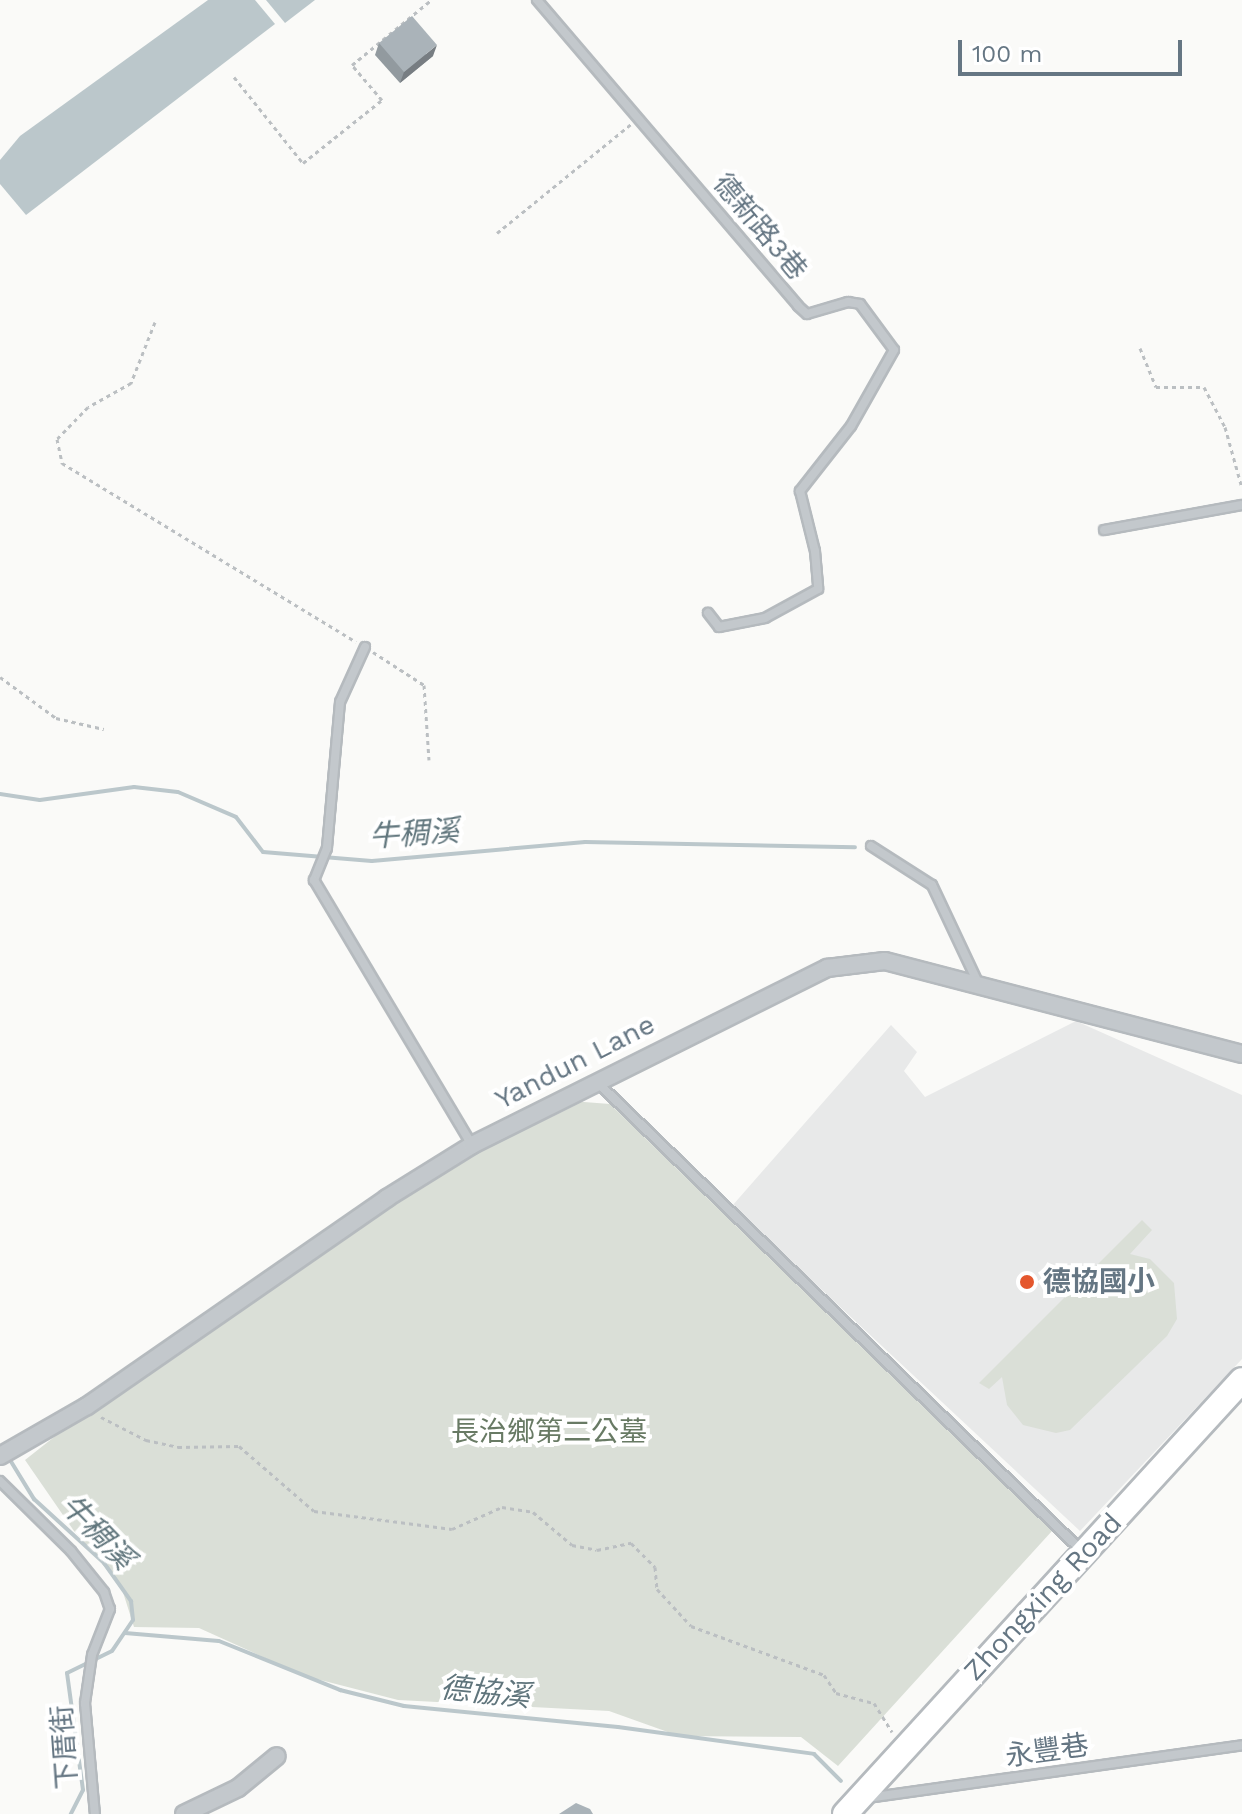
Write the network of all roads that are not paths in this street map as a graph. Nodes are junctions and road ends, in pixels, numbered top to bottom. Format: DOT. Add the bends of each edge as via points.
graph roads {
  1 [pos="537,0"];
  2 [pos="1242,505"];
  3 [pos="1104,530"];
  4 [pos="708,613"];
  5 [pos="365,647"];
  6 [pos="871,846"];
  7 [pos="981,990"];
  8 [pos="1242,1054"];
  9 [pos="595,1081"];
  10 [pos="472,1145"];
  11 [pos="1242,1380"];
  12 [pos="0,1456"];
  13 [pos="0,1481"];
  14 [pos="1084,1552"];
  15 [pos="1242,1745"];
  16 [pos="277,1756"];
  17 [pos="856,1809"];
  18 [pos="95,1814"];
  19 [pos="184,1814"];
  1 -- 4 [label="lane, 德新路3巷" via="798,306 807,314 848,302 860,304 894,350 851,426 800,491 818,589 765,618 719,627"];
  2 -- 3 [label="lane"];
  5 -- 10 [label="lane" via="340,702 327,848 314,880"];
  6 -- 7 [label="lane" via="932,885"];
  7 -- 8 [label="street, Yandun Lane"];
  7 -- 9 [label="street, Yandun Lane" via="885,961 853,961 778,989"];
  9 -- 10 [label="street, Yandun Lane"];
  9 -- 14 [label="lane"];
  10 -- 12 [label="street, Yandun Lane" via="87,1406"];
  11 -- 14 [label="main road, Zhongxing Road"];
  13 -- 18 [label="lane, 下厝街" via="71,1551 104,1592 110,1609 92,1655 85,1703"];
  14 -- 17 [label="main road, Zhongxing Road" via="903,1749"];
  15 -- 17 [label="lane, 永豐巷"];
  16 -- 19 [label="street" via="238,1788"];
}
